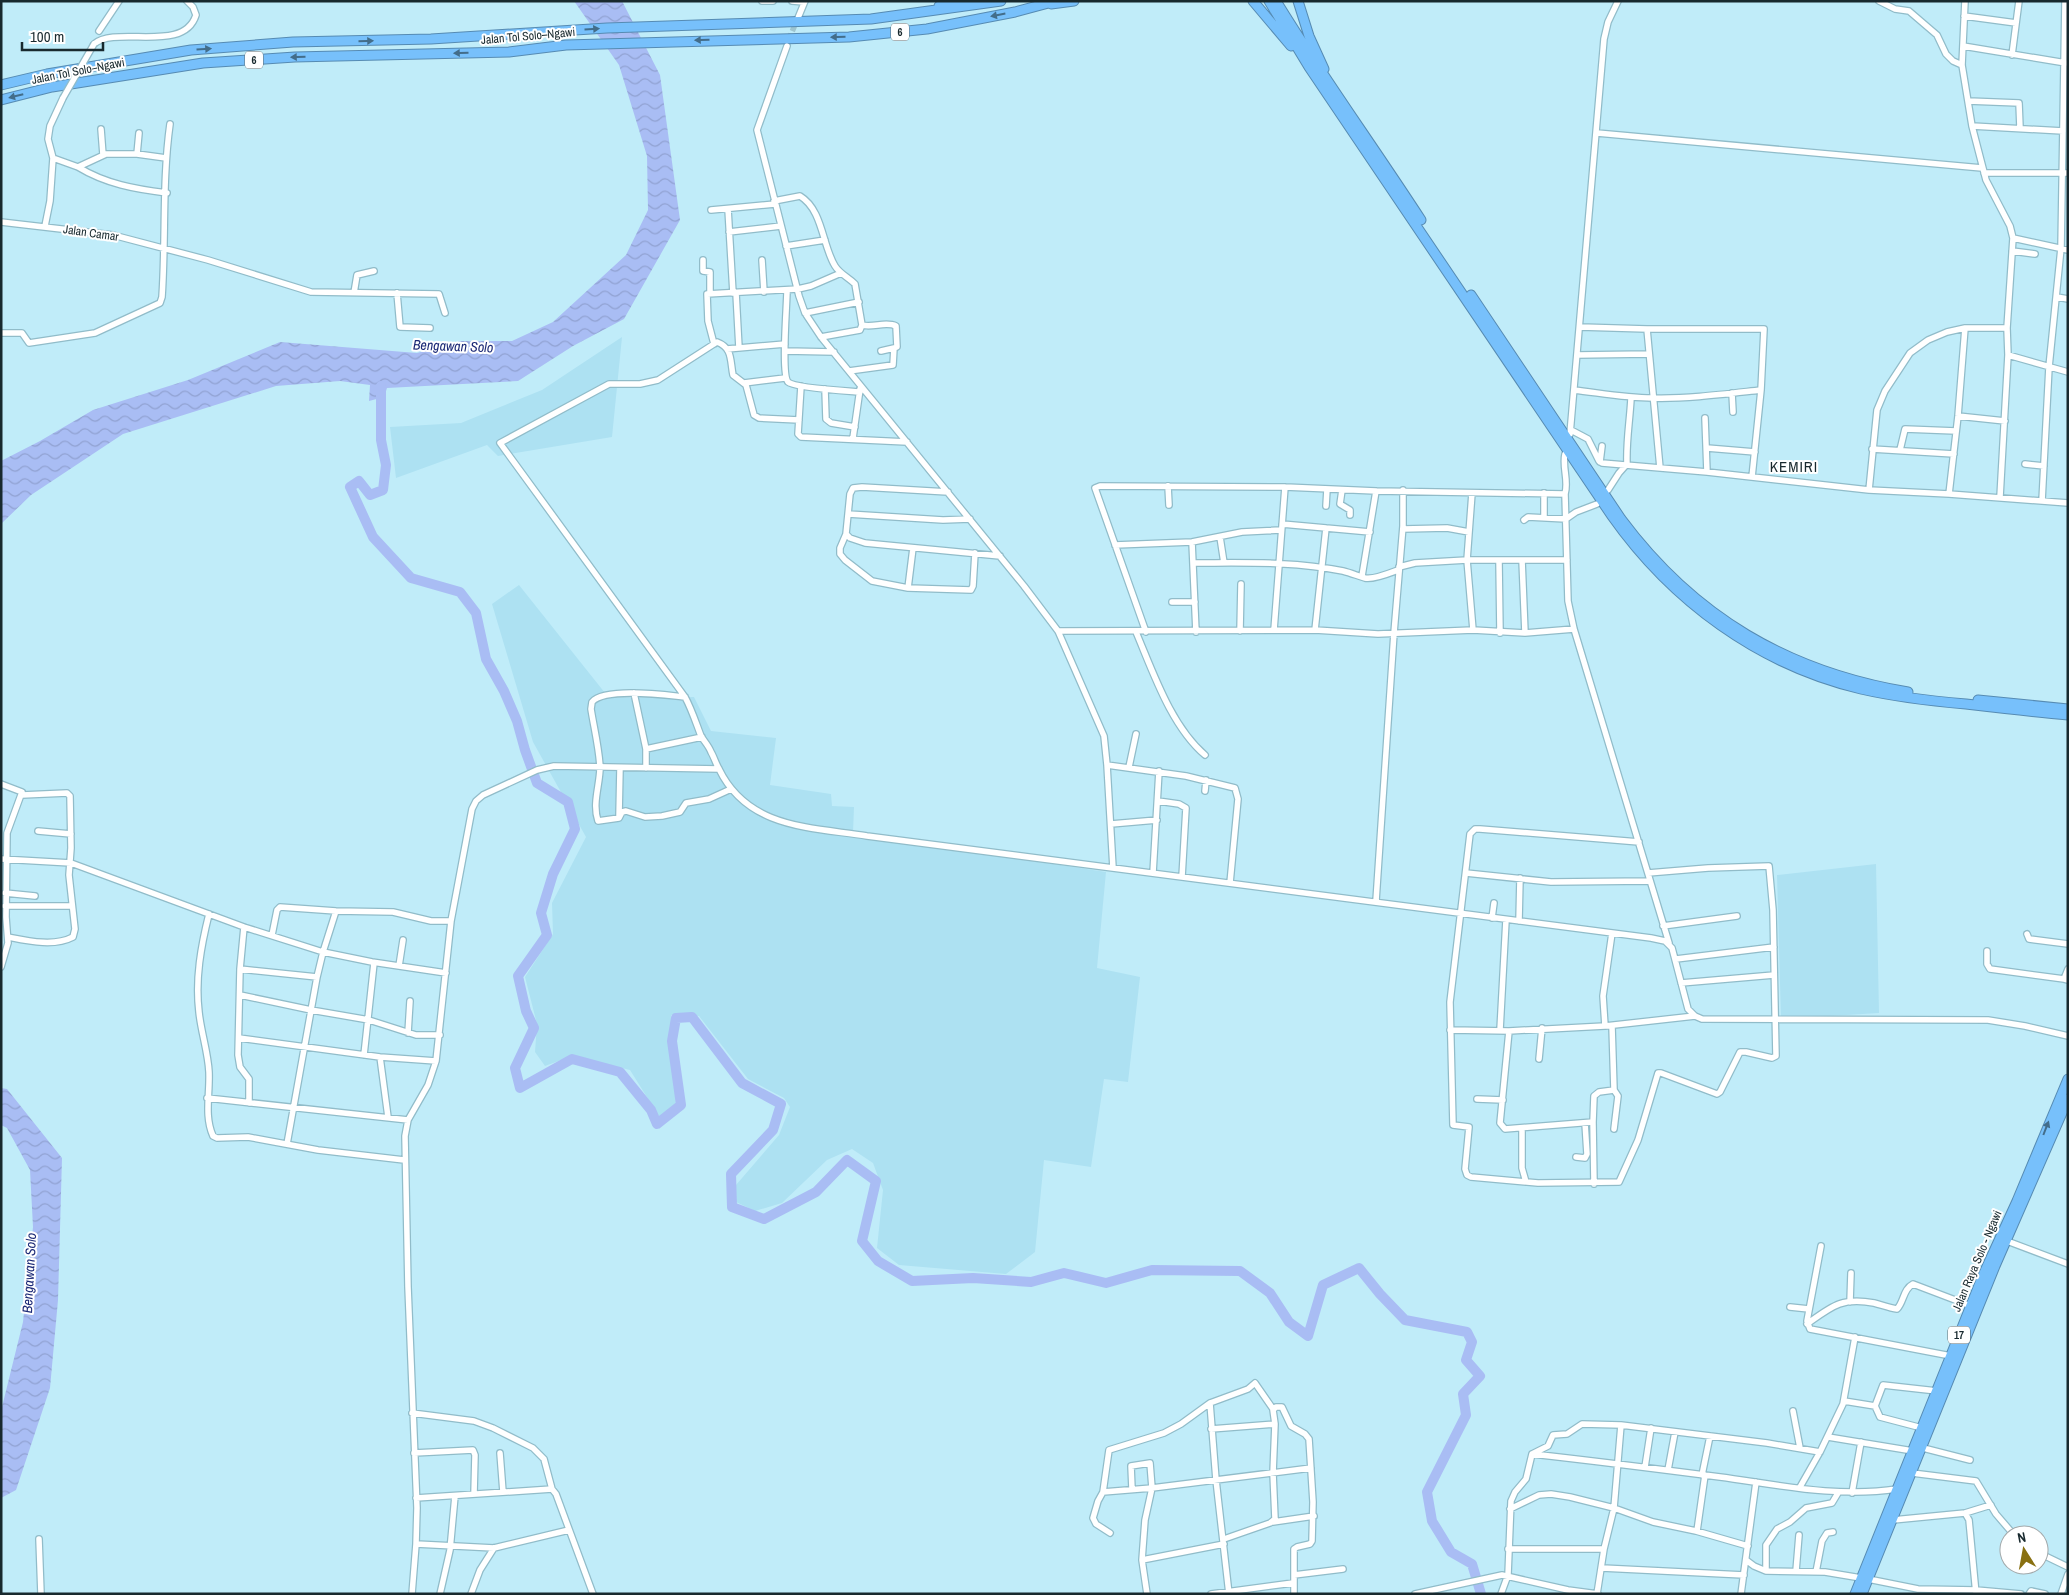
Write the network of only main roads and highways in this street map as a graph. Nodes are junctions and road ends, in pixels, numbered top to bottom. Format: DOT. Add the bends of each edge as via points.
graph roads {
  1 [pos="958,1"];
  2 [pos="1001,1"];
  3 [pos="1056,1"];
  4 [pos="1074,1"];
  5 [pos="1253,1"];
  6 [pos="1269,1"];
  7 [pos="1276,1"];
  8 [pos="1298,1"];
  9 [pos="1046,4"];
  10 [pos="901,16"];
  11 [pos="1309,67"];
  12 [pos="1,86"];
  13 [pos="1337,95"];
  14 [pos="1,100"];
  15 [pos="2068,709"];
  16 [pos="2068,715"];
  17 [pos="2068,1079"];
  18 [pos="2068,1099"];
  19 [pos="1865,1579"];
  20 [pos="1855,1594"];
  21 [pos="1862,1594"];
  1 -- 10 [label="highway"];
  2 -- 10 [label="highway, Jalan Tol Solo–Ngawi / 6"];
  3 -- 9 [label="highway, Jalan Tol Solo–Ngawi / 6"];
  4 -- 9 [label="highway"];
  5 -- 11 [label="highway"];
  6 -- 11 [label="highway"];
  7 -- 13 [label="highway"];
  8 -- 13 [label="highway" via="1309,36"];
  9 -- 14 [label="highway, Jalan Tol Solo–Ngawi / 6, one-way" via="969,21 890,33 203,63 52,87"];
  12 -- 10 [label="highway, Jalan Tol Solo–Ngawi / 6, one-way" via="66,70 191,50 293,42 808,23"];
  11 -- 16 [label="highway" via="1625,535 1653,568 1692,603 1757,649 1805,671 1853,687 1895,696"];
  13 -- 15 [label="highway" via="1621,519 1646,550 1694,597 1747,636 1784,655 1836,675 1915,693"];
  19 -- 17 [label="highway, Jalan Raya Solo - Ngawi / 17, one-way" via="1971,1306"];
  18 -- 19 [label="highway, Jalan Raya Solo - Ngawi / 17" via="1893,1520"];
  19 -- 20 [label="highway, Jalan Raya Solo - Ngawi / 17"];
  19 -- 21 [label="highway, Jalan Raya Solo - Ngawi / 17"];
}
